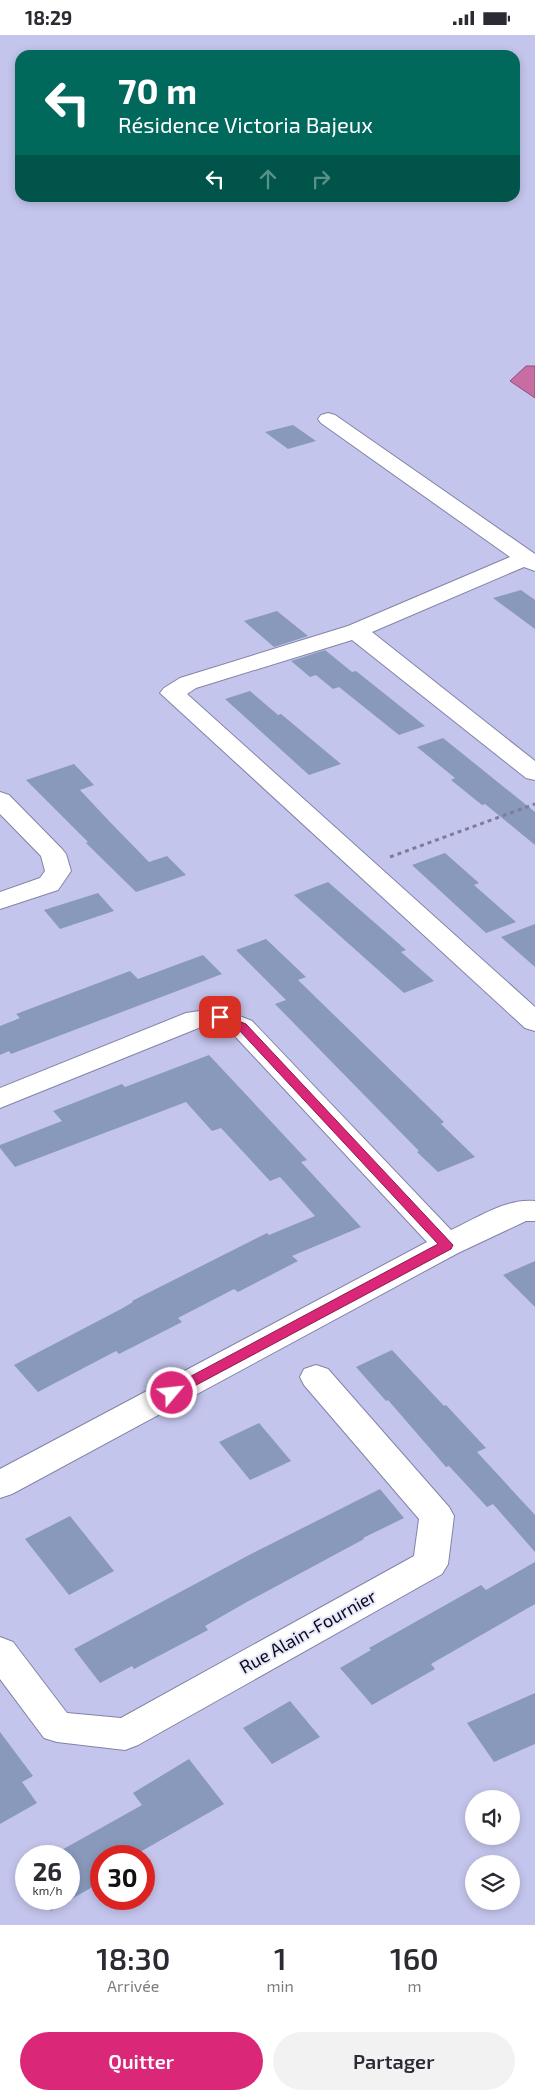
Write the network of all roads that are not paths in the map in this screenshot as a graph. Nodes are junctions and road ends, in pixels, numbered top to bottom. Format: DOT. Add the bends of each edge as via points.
graph roads {
  1 [pos="328,419"];
  2 [pos="530,561"];
  3 [pos="356,631"];
  4 [pos="535,773"];
  5 [pos="0,800"];
  6 [pos="0,901"];
  7 [pos="535,1021"];
  8 [pos="0,1099"];
  9 [pos="535,1211"];
  10 [pos="447,1245"];
  11 [pos="316,1377"];
  12 [pos="0,1485"];
  13 [pos="0,1652"];
  1 -- 2 [label="street"];
  2 -- 3 [label="street"];
  3 -- 4 [label="street"];
  3 -- 7 [label="street" via="188,683 172,693"];
  5 -- 6 [label="street" via="52,854 58,871 48,884"];
  8 -- 10 [label="street" via="196,1019 220,1017 242,1027"];
  9 -- 10 [label="street" via="522,1210"];
  10 -- 12 [label="street"];
  11 -- 13 [label="street, Rue Alain-Fournier" via="437,1516 430,1564 124,1734 57,1727"];
}
